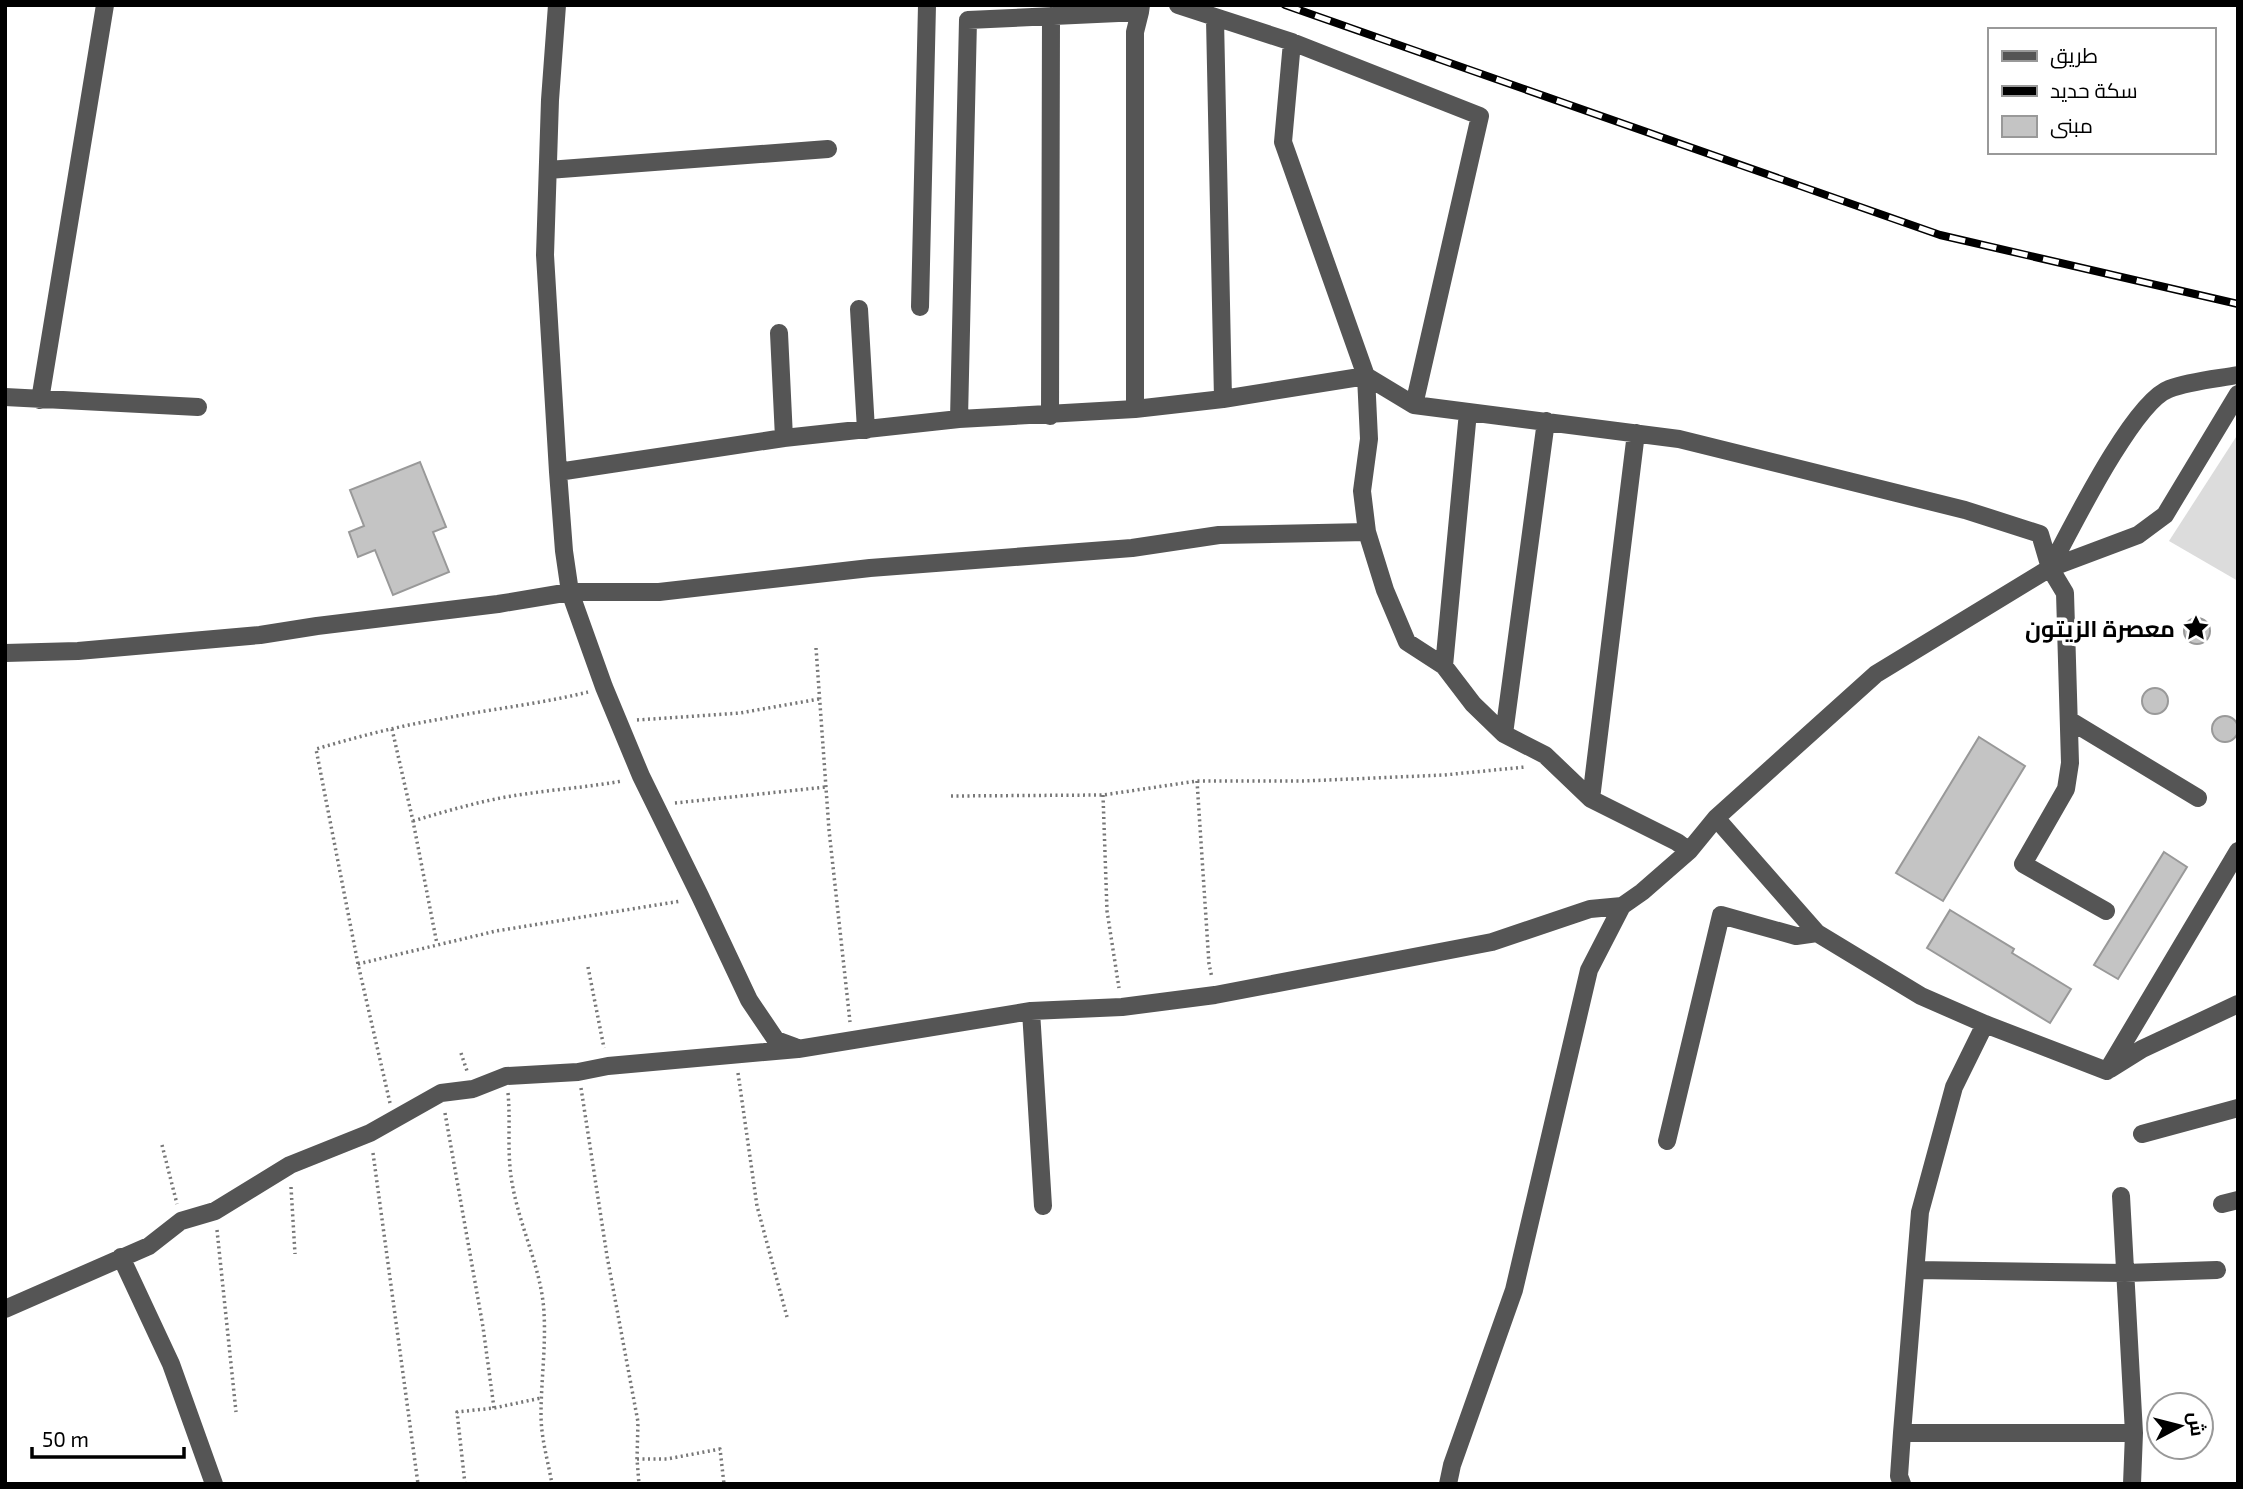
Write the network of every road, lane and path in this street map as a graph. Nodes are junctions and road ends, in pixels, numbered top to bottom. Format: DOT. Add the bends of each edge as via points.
graph roads {
  1 [pos="105,5"];
  2 [pos="557,5"];
  3 [pos="927,5"];
  4 [pos="1178,5"];
  5 [pos="1141,8"];
  6 [pos="1051,16"];
  7 [pos="1214,19"];
  8 [pos="1292,42"];
  9 [pos="828,149"];
  10 [pos="548,170"];
  11 [pos="920,307"];
  12 [pos="859,309"];
  13 [pos="779,333"];
  14 [pos="2238,375"];
  15 [pos="1366,376"];
  16 [pos="2238,394"];
  17 [pos="5,397"];
  18 [pos="1223,399"];
  19 [pos="40,400"];
  20 [pos="1414,405"];
  21 [pos="198,407"];
  22 [pos="1135,409"];
  23 [pos="1468,412"];
  24 [pos="1050,416"];
  25 [pos="959,419"];
  26 [pos="1546,421"];
  27 [pos="866,430"];
  28 [pos="1636,433"];
  29 [pos="784,438"];
  30 [pos="558,472"];
  31 [pos="1367,532"];
  32 [pos="2050,568"];
  33 [pos="570,592"];
  34 [pos="816,648"];
  35 [pos="5,653"];
  36 [pos="1444,666"];
  37 [pos="604,687"];
  38 [pos="819,699"];
  39 [pos="2069,720"];
  40 [pos="618,723"];
  41 [pos="392,729"];
  42 [pos="1504,734"];
  43 [pos="1545,755"];
  44 [pos="641,776"];
  45 [pos="1197,781"];
  46 [pos="826,788"];
  47 [pos="1103,795"];
  48 [pos="951,796"];
  49 [pos="2198,798"];
  50 [pos="1591,799"];
  51 [pos="656,809"];
  52 [pos="1716,818"];
  53 [pos="413,821"];
  54 [pos="1689,851"];
  55 [pos="2238,851"];
  56 [pos="700,896"];
  57 [pos="1622,905"];
  58 [pos="2106,911"];
  59 [pos="1818,933"];
  60 [pos="437,944"];
  61 [pos="358,964"];
  62 [pos="588,967"];
  63 [pos="1215,995"];
  64 [pos="2238,1004"];
  65 [pos="1122,1007"];
  66 [pos="1031,1011"];
  67 [pos="1985,1024"];
  68 [pos="852,1038"];
  69 [pos="798,1049"];
  70 [pos="737,1053"];
  71 [pos="608,1066"];
  72 [pos="2107,1071"];
  73 [pos="579,1072"];
  74 [pos="506,1076"];
  75 [pos="441,1093"];
  76 [pos="2238,1108"];
  77 [pos="394,1120"];
  78 [pos="370,1133"];
  79 [pos="2142,1134"];
  80 [pos="1667,1141"];
  81 [pos="162,1145"];
  82 [pos="290,1165"];
  83 [pos="2120,1196"];
  84 [pos="1043,1206"];
  85 [pos="215,1211"];
  86 [pos="181,1221"];
  87 [pos="295,1254"];
  88 [pos="121,1257"];
  89 [pos="1916,1270"];
  90 [pos="2217,1270"];
  91 [pos="2125,1273"];
  92 [pos="5,1309"];
  93 [pos="788,1317"];
  94 [pos="541,1398"];
  95 [pos="494,1408"];
  96 [pos="236,1412"];
  97 [pos="1902,1433"];
  98 [pos="2134,1433"];
  99 [pos="637,1459"];
  100 [pos="214,1484"];
  101 [pos="418,1484"];
  102 [pos="465,1484"];
  103 [pos="551,1484"];
  104 [pos="639,1484"];
  105 [pos="724,1484"];
  106 [pos="1448,1484"];
  107 [pos="1902,1484"];
  108 [pos="2132,1484"];
  1 -- 19 [label="street"];
  2 -- 10 [label="street"];
  3 -- 11 [label="street"];
  4 -- 7 [label="street"];
  5 -- 6 [label="street"];
  5 -- 22 [label="street" via="1135,32"];
  6 -- 24 [label="street"];
  6 -- 25 [label="street" via="968,20"];
  7 -- 8 [label="street"];
  7 -- 18 [label="street"];
  8 -- 15 [label="street" via="1283,142"];
  8 -- 20 [label="street" via="1480,116"];
  9 -- 10 [label="street"];
  10 -- 30 [label="street" via="545,255"];
  12 -- 27 [label="street"];
  13 -- 29 [label="street"];
  14 -- 32 [label="street" via="2166,389 2144,409 2112,455"];
  15 -- 18 [label="street"];
  15 -- 20 [label="street"];
  15 -- 31 [label="street" via="1369,439 1362,491"];
  16 -- 32 [label="street" via="2165,515 2138,535"];
  17 -- 19 [label="street"];
  18 -- 22 [label="street"];
  19 -- 21 [label="street"];
  20 -- 23 [label="street"];
  22 -- 24 [label="street"];
  23 -- 26 [label="street"];
  23 -- 36 [label="street"];
  24 -- 25 [label="street"];
  25 -- 27 [label="street"];
  26 -- 28 [label="street"];
  26 -- 42 [label="street"];
  27 -- 29 [label="street"];
  28 -- 32 [label="street" via="1679,439 1952,507 2040,534"];
  28 -- 50 [label="street"];
  29 -- 30 [label="street"];
  30 -- 33 [label="street"];
  31 -- 33 [label="street" via="1219,535 1132,548 870,568 659,592"];
  31 -- 36 [label="street" via="1407,642"];
  32 -- 39 [label="street" via="2065,593"];
  32 -- 52 [label="street" via="1876,674"];
  33 -- 35 [label="street" via="260,635"];
  33 -- 37 [label="street"];
  34 -- 38 [label="path"];
  36 -- 42 [label="street"];
  37 -- 40 [label="street"];
  37 -- 41 [label="path"];
  38 -- 40 [label="path" via="740,713"];
  38 -- 46 [label="path"];
  39 -- 49 [label="street"];
  39 -- 58 [label="street" via="2066,789 2023,864"];
  40 -- 44 [label="street"];
  41 -- 53 [label="path"];
  41 -- 61 [label="path" via="316,749"];
  42 -- 43 [label="street"];
  43 -- 45 [label="path" via="1521,768 1444,775"];
  43 -- 50 [label="street"];
  44 -- 51 [label="street"];
  44 -- 53 [label="path" via="512,796"];
  45 -- 47 [label="path"];
  45 -- 63 [label="path"];
  46 -- 51 [label="path"];
  46 -- 68 [label="path"];
  47 -- 48 [label="path"];
  47 -- 65 [label="path" via="1107,911"];
  50 -- 54 [label="street"];
  51 -- 56 [label="street"];
  52 -- 54 [label="street"];
  52 -- 59 [label="street"];
  53 -- 60 [label="path"];
  54 -- 57 [label="street"];
  55 -- 72 [label="street"];
  56 -- 60 [label="path"];
  56 -- 69 [label="street" via="748,1000 776,1040"];
  57 -- 63 [label="street" via="1590,909 1492,942"];
  57 -- 106 [label="street" via="1588,970 1514,1290"];
  59 -- 67 [label="street" via="1922,996"];
  59 -- 80 [label="street" via="1796,936 1721,915"];
  60 -- 61 [label="path"];
  61 -- 77 [label="path"];
  62 -- 71 [label="path"];
  63 -- 65 [label="street"];
  64 -- 72 [label="street" via="2142,1049"];
  65 -- 66 [label="street"];
  66 -- 68 [label="street"];
  66 -- 84 [label="street"];
  67 -- 72 [label="street"];
  67 -- 89 [label="street" via="1954,1087 1920,1212"];
  68 -- 69 [label="street"];
  69 -- 70 [label="street"];
  70 -- 71 [label="street"];
  70 -- 93 [label="path" via="757,1206"];
  71 -- 73 [label="street"];
  73 -- 74 [label="street"];
  73 -- 99 [label="path" via="638,1422"];
  74 -- 75 [label="street" via="473,1089"];
  74 -- 94 [label="path" via="508,1164 542,1293"];
  75 -- 77 [label="street"];
  75 -- 95 [label="path"];
  76 -- 79 [label="street"];
  77 -- 78 [label="street"];
  78 -- 82 [label="street"];
  78 -- 101 [label="path"];
  81 -- 86 [label="path"];
  82 -- 85 [label="street"];
  82 -- 87 [label="path"];
  83 -- 91 [label="street"];
  85 -- 86 [label="street"];
  85 -- 96 [label="path"];
  86 -- 88 [label="street" via="149,1246"];
  88 -- 92 [label="street"];
  88 -- 100 [label="street" via="172,1364"];
  89 -- 91 [label="street"];
  89 -- 97 [label="street"];
  90 -- 91 [label="street"];
  91 -- 98 [label="street"];
  94 -- 95 [label="path"];
  94 -- 103 [label="path"];
  95 -- 102 [label="path" via="457,1412"];
  97 -- 98 [label="street"];
  97 -- 107 [label="street"];
  98 -- 108 [label="street"];
  99 -- 104 [label="path"];
  99 -- 105 [label="path" via="720,1450"];
}
